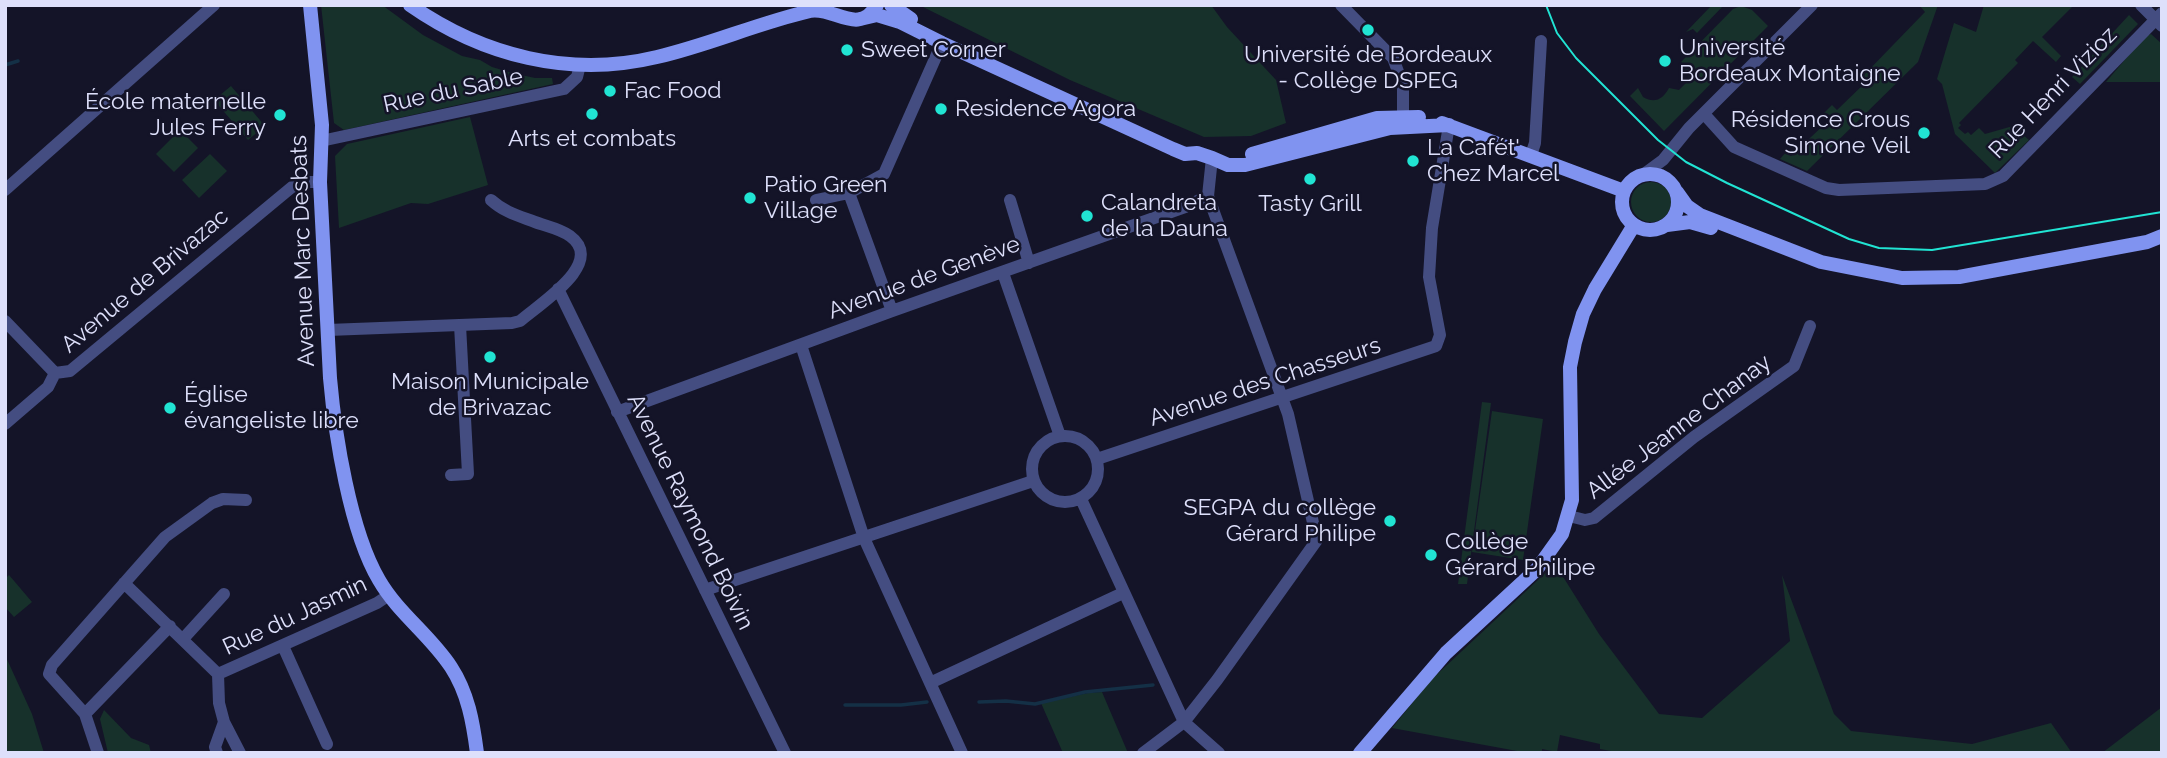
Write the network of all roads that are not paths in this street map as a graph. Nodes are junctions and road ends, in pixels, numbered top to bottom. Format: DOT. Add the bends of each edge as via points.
graph roads {
  1 [pos="214,5"];
  2 [pos="310,5"];
  3 [pos="410,5"];
  4 [pos="424,5"];
  5 [pos="799,5"];
  6 [pos="828,5"];
  7 [pos="877,5"];
  8 [pos="891,5"];
  9 [pos="1341,5"];
  10 [pos="1812,5"];
  11 [pos="2141,5"];
  12 [pos="839,16"];
  13 [pos="860,19"];
  14 [pos="2160,19"];
  15 [pos="1541,41"];
  16 [pos="942,43"];
  17 [pos="580,65"];
  18 [pos="1704,115"];
  19 [pos="1403,116"];
  20 [pos="1449,125"];
  21 [pos="321,141"];
  22 [pos="1196,153"];
  23 [pos="1531,155"];
  24 [pos="1212,158"];
  25 [pos="1644,174"];
  26 [pos="320,182"];
  27 [pos="5,190"];
  28 [pos="1624,191"];
  29 [pos="1677,192"];
  30 [pos="849,193"];
  31 [pos="1208,196"];
  32 [pos="491,200"];
  33 [pos="816,200"];
  34 [pos="1010,200"];
  35 [pos="1634,225"];
  36 [pos="1667,225"];
  37 [pos="2162,236"];
  38 [pos="2162,248"];
  39 [pos="1030,262"];
  40 [pos="1003,273"];
  41 [pos="558,289"];
  42 [pos="892,311"];
  43 [pos="5,321"];
  44 [pos="460,325"];
  45 [pos="1810,326"];
  46 [pos="328,330"];
  47 [pos="801,345"];
  48 [pos="55,373"];
  49 [pos="1281,398"];
  50 [pos="617,412"];
  51 [pos="5,424"];
  52 [pos="1059,436"];
  53 [pos="1097,460"];
  54 [pos="451,475"];
  55 [pos="1033,481"];
  56 [pos="1080,499"];
  57 [pos="246,500"];
  58 [pos="1569,516"];
  59 [pos="864,538"];
  60 [pos="124,583"];
  61 [pos="705,590"];
  62 [pos="1123,593"];
  63 [pos="224,594"];
  64 [pos="389,595"];
  65 [pos="170,626"];
  66 [pos="183,639"];
  67 [pos="283,646"];
  68 [pos="218,674"];
  69 [pos="930,683"];
  70 [pos="85,714"];
  71 [pos="224,722"];
  72 [pos="1184,722"];
  73 [pos="1381,729"];
  74 [pos="327,744"];
  75 [pos="98,753"];
  76 [pos="217,753"];
  77 [pos="240,753"];
  78 [pos="477,753"];
  79 [pos="785,753"];
  80 [pos="962,753"];
  81 [pos="1143,753"];
  82 [pos="1219,753"];
  83 [pos="1360,753"];
  84 [pos="1370,753"];
  1 -- 27 [label="street"];
  2 -- 21 [label="main road, Avenue Marc Desbats"];
  3 -- 17 [label="main road" via="484,46 541,61"];
  4 -- 5 [label="main road" via="467,31 504,45 580,58 653,51"];
  6 -- 12 [label="main road"];
  7 -- 13 [label="main road"];
  8 -- 22 [label="main road" via="945,37"];
  9 -- 19 [label="street" via="1393,58 1403,85"];
  10 -- 18 [label="street"];
  11 -- 14 [label="street"];
  12 -- 13 [label="main road"];
  12 -- 17 [label="main road" via="814,10 655,57"];
  13 -- 16 [label="main road" via="887,17"];
  14 -- 18 [label="street, Rue Henri Vizioz" via="2003,176 1985,184 1826,188 1734,147"];
  15 -- 23 [label="street"];
  16 -- 22 [label="main road" via="1185,155"];
  16 -- 30 [label="street" via="884,174"];
  17 -- 21 [label="street, Rue du Sable" via="577,76 564,89"];
  18 -- 25 [label="street"];
  19 -- 20 [label="main road" via="1427,117"];
  19 -- 24 [label="main road" via="1377,118 1261,153"];
  20 -- 23 [label="main road"];
  20 -- 24 [label="main road" via="1390,128 1245,165 1228,165"];
  20 -- 49 [label="street, Avenue des Chasseurs" via="1429,277 1440,335 1436,346"];
  21 -- 26 [label="main road, Avenue Marc Desbats"];
  22 -- 24 [label="main road"];
  23 -- 28 [label="main road"];
  24 -- 31 [label="street"];
  25 -- 28 [label="main road"];
  25 -- 29 [label="main road" via="1660,175"];
  26 -- 46 [label="main road, Avenue Marc Desbats"];
  26 -- 48 [label="street, Avenue de Brivazac" via="292,187 70,371"];
  28 -- 35 [label="main road" via="1622,206"];
  29 -- 36 [label="main road" via="1678,211"];
  29 -- 37 [label="main road" via="1700,215 1797,253 1844,268 1902,278 1985,272"];
  30 -- 33 [label="street"];
  30 -- 42 [label="street"];
  31 -- 39 [label="street, Avenue de Genève"];
  31 -- 49 [label="street"];
  32 -- 41 [label="street" via="501,209 574,239 582,260"];
  34 -- 39 [label="street"];
  35 -- 36 [label="main road" via="1651,230"];
  35 -- 58 [label="main road" via="1595,289 1575,342 1570,367 1573,481"];
  36 -- 38 [label="main road" via="1698,223 1843,275 1902,285 1960,283"];
  39 -- 40 [label="street, Avenue de Genève"];
  40 -- 42 [label="street, Avenue de Genève"];
  40 -- 52 [label="street"];
  41 -- 44 [label="street" via="520,321"];
  41 -- 50 [label="street, Avenue Raymond Boivin"];
  42 -- 47 [label="street, Avenue de Genève"];
  43 -- 48 [label="street"];
  44 -- 46 [label="street"];
  44 -- 54 [label="street" via="468,474"];
  45 -- 58 [label="street, Allée Jeanne Chanay" via="1794,366 1594,518"];
  46 -- 64 [label="main road, Avenue Marc Desbats" via="333,407 352,506 368,556"];
  47 -- 50 [label="street, Avenue de Genève"];
  47 -- 59 [label="street"];
  48 -- 51 [label="street, Avenue de Brivazac" via="48,387"];
  49 -- 53 [label="street, Avenue des Chasseurs"];
  49 -- 72 [label="street" via="1317,540"];
  50 -- 61 [label="street, Avenue Raymond Boivin"];
  52 -- 53 [label="street" via="1081,440"];
  52 -- 55 [label="street" via="1036,452"];
  53 -- 56 [label="street" via="1096,482"];
  55 -- 56 [label="street" via="1056,502"];
  55 -- 59 [label="street"];
  56 -- 62 [label="street"];
  57 -- 60 [label="street" via="212,503 166,537"];
  58 -- 73 [label="main road" via="1537,569 1446,653"];
  59 -- 61 [label="street"];
  59 -- 69 [label="street"];
  60 -- 65 [label="street"];
  60 -- 70 [label="street" via="49,674"];
  61 -- 79 [label="street, Avenue Raymond Boivin"];
  62 -- 69 [label="street"];
  62 -- 72 [label="street"];
  63 -- 66 [label="street"];
  64 -- 67 [label="street, Rue du Jasmin"];
  64 -- 78 [label="main road, Avenue Marc Desbats" via="451,666 470,709"];
  65 -- 66 [label="street"];
  65 -- 70 [label="street"];
  66 -- 68 [label="street"];
  67 -- 68 [label="street, Rue du Jasmin"];
  67 -- 74 [label="street"];
  68 -- 71 [label="street"];
  69 -- 80 [label="street"];
  70 -- 75 [label="street"];
  71 -- 76 [label="street"];
  71 -- 77 [label="street"];
  72 -- 81 [label="street"];
  72 -- 82 [label="street"];
  73 -- 83 [label="main road"];
  73 -- 84 [label="main road"];
}
